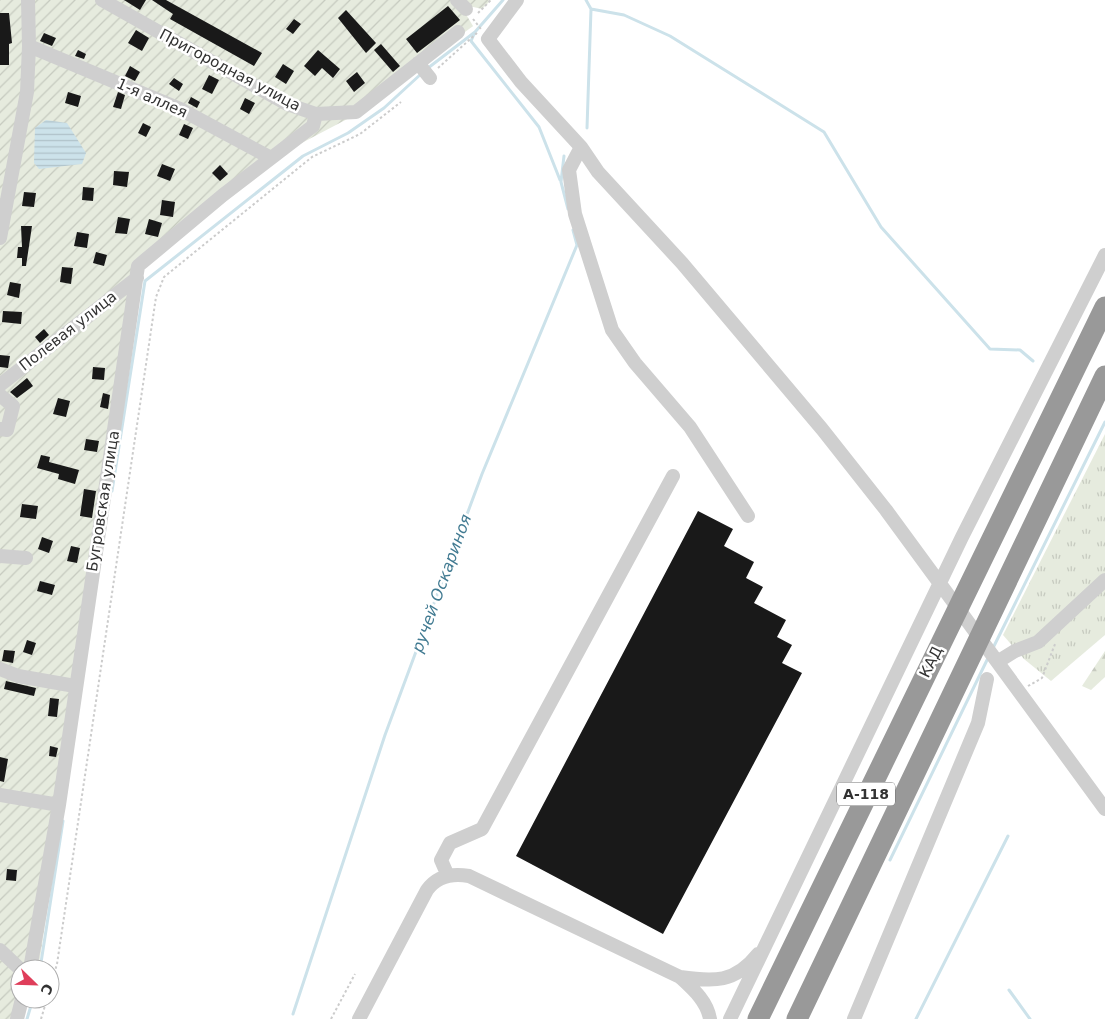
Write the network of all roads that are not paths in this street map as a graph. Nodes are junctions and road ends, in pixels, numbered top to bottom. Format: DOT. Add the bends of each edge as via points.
graph roads {
  1 [pos="28,0"];
  2 [pos="102,0"];
  3 [pos="517,0"];
  4 [pos="458,32"];
  5 [pos="29,46"];
  6 [pos="418,63"];
  7 [pos="429,76"];
  8 [pos="316,114"];
  9 [pos="582,147"];
  10 [pos="271,158"];
  11 [pos="0,238"];
  12 [pos="1105,255"];
  13 [pos="136,278"];
  14 [pos="1105,307"];
  15 [pos="1105,376"];
  16 [pos="0,385"];
  17 [pos="0,395"];
  18 [pos="0,429"];
  19 [pos="673,476"];
  20 [pos="748,516"];
  21 [pos="0,556"];
  22 [pos="26,558"];
  23 [pos="1105,580"];
  24 [pos="1002,659"];
  25 [pos="0,669"];
  26 [pos="987,679"];
  27 [pos="75,686"];
  28 [pos="0,795"];
  29 [pos="59,805"];
  30 [pos="1105,809"];
  31 [pos="448,876"];
  32 [pos="768,942"];
  33 [pos="0,950"];
  34 [pos="32,959"];
  35 [pos="10,960"];
  36 [pos="680,977"];
  37 [pos="359,1019"];
  38 [pos="710,1019"];
  39 [pos="730,1019"];
  40 [pos="758,1019"];
  41 [pos="797,1019"];
  42 [pos="854,1019"];
  1 -- 5 [label="street"];
  2 -- 8 [label="street, Пригородная улица" via="287,104"];
  3 -- 9 [label="street" via="488,39 521,82"];
  4 -- 6 [label="street, Пригородная улица"];
  5 -- 10 [label="street, 1-я аллея" via="180,109"];
  5 -- 11 [label="street" via="27,92"];
  6 -- 7 [label="street"];
  6 -- 8 [label="street, Пригородная улица" via="356,112"];
  8 -- 10 [label="street, Бугровская улица" via="313,126"];
  9 -- 20 [label="street" via="569,170 575,214 612,330 635,363 690,427"];
  9 -- 30 [label="street" via="598,172 682,263 886,510"];
  10 -- 13 [label="street, Бугровская улица" via="146,258 138,266"];
  12 -- 32 [label="street" via="962,537"];
  13 -- 16 [label="street, Полевая улица"];
  13 -- 27 [label="street, Бугровская улица"];
  14 -- 40 [label="highway, КАД / А-118"];
  15 -- 41 [label="highway, А-118"];
  17 -- 18 [label="street" via="13,406 7,430"];
  19 -- 31 [label="street" via="482,829 450,843 441,860"];
  21 -- 22 [label="street"];
  23 -- 24 [label="street" via="1038,642"];
  25 -- 27 [label="street" via="18,676"];
  26 -- 42 [label="street" via="978,723"];
  27 -- 29 [label="street, Бугровская улица"];
  28 -- 29 [label="street"];
  29 -- 34 [label="street, Бугровская улица"];
  31 -- 36 [label="street" via="469,876"];
  31 -- 37 [label="street" via="433,882 427,890"];
  32 -- 36 [label="street" via="741,971 725,980"];
  32 -- 39 [label="street"];
  33 -- 35 [label="street"];
  36 -- 38 [label="street" via="703,1001"];
}
